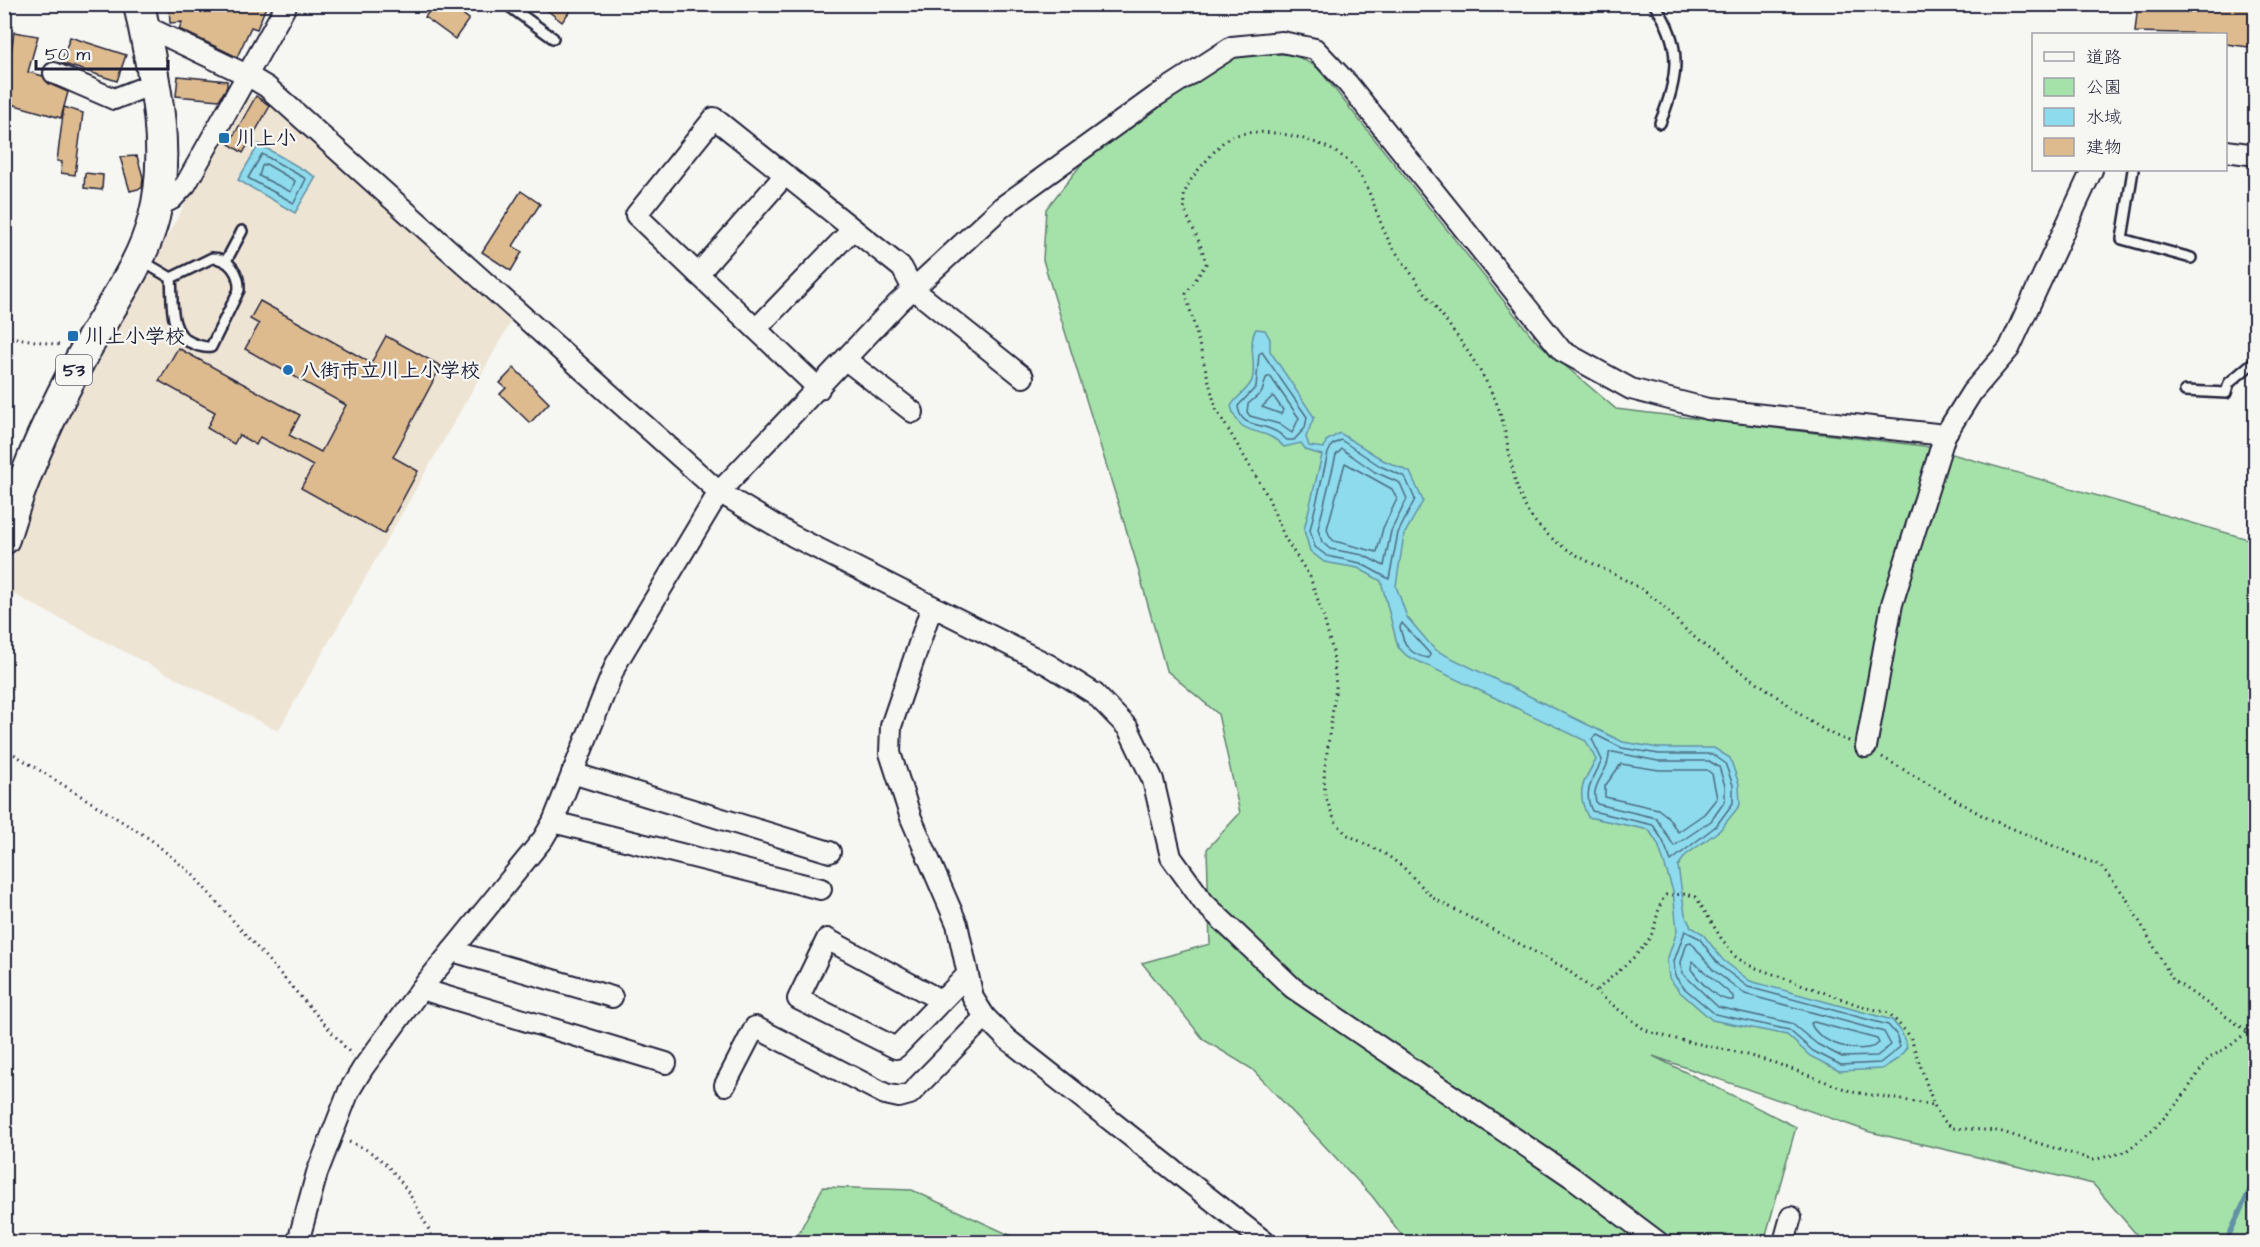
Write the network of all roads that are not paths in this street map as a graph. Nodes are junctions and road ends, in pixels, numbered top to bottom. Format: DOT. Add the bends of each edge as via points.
graph roads {
  1 [pos="287,4"];
  2 [pos="506,4"];
  3 [pos="1654,4"];
  4 [pos="141,15"];
  5 [pos="553,38"];
  6 [pos="54,73"];
  7 [pos="247,75"];
  8 [pos="155,83"];
  9 [pos="1660,123"];
  10 [pos="2227,151"];
  11 [pos="2256,155"];
  12 [pos="2092,171"];
  13 [pos="2133,171"];
  14 [pos="785,175"];
  15 [pos="156,207"];
  16 [pos="853,229"];
  17 [pos="242,231"];
  18 [pos="137,258"];
  19 [pos="2191,258"];
  20 [pos="226,261"];
  21 [pos="698,274"];
  22 [pos="171,278"];
  23 [pos="913,289"];
  24 [pos="756,329"];
  25 [pos="846,360"];
  26 [pos="2256,360"];
  27 [pos="1023,377"];
  28 [pos="819,389"];
  29 [pos="2185,391"];
  30 [pos="913,412"];
  31 [pos="1945,435"];
  32 [pos="719,492"];
  33 [pos="4,539"];
  34 [pos="932,606"];
  35 [pos="1866,747"];
  36 [pos="572,773"];
  37 [pos="553,822"];
  38 [pos="830,852"];
  39 [pos="821,889"];
  40 [pos="452,951"];
  41 [pos="967,975"];
  42 [pos="421,989"];
  43 [pos="612,997"];
  44 [pos="942,1001"];
  45 [pos="985,1017"];
  46 [pos="666,1063"];
  47 [pos="725,1084"];
  48 [pos="1791,1217"];
  49 [pos="298,1242"];
  50 [pos="1265,1242"];
  51 [pos="1658,1242"];
  52 [pos="1784,1242"];
  1 -- 7 [label="street"];
  2 -- 5 [label="lane"];
  3 -- 9 [label="lane" via="1674,43 1676,66 1672,93"];
  4 -- 7 [label="street"];
  4 -- 8 [label="main road, 53"];
  6 -- 8 [label="street" via="114,99"];
  7 -- 15 [label="street" via="186,184 172,199"];
  7 -- 32 [label="street" via="267,87"];
  8 -- 15 [label="main road, 53" via="161,160"];
  10 -- 11 [label="street"];
  12 -- 31 [label="street" via="2009,349 1972,392"];
  13 -- 19 [label="lane" via="2122,239"];
  14 -- 16 [label="street"];
  14 -- 21 [label="street"];
  14 -- 21 [label="street" via="714,118 636,214"];
  15 -- 18 [label="main road, 53"];
  16 -- 23 [label="street" via="902,268"];
  16 -- 24 [label="street"];
  17 -- 20 [label="lane"];
  18 -- 22 [label="lane"];
  18 -- 33 [label="main road, 53" via="49,416"];
  20 -- 22 [label="lane" via="212,258"];
  20 -- 22 [label="lane" via="239,281 239,290 211,347 186,341 176,331"];
  21 -- 24 [label="street"];
  23 -- 25 [label="street"];
  23 -- 27 [label="street"];
  23 -- 31 [label="street" via="1002,207 1156,96 1232,47 1282,42 1315,49 1348,84 1562,351 1631,389 1708,410"];
  24 -- 28 [label="street"];
  25 -- 28 [label="street"];
  25 -- 30 [label="street"];
  26 -- 29 [label="lane" via="2229,383 2226,393"];
  28 -- 32 [label="street"];
  31 -- 35 [label="street" via="1892,604"];
  32 -- 34 [label="street" via="793,536"];
  32 -- 36 [label="street" via="616,664"];
  34 -- 41 [label="street" via="891,726 890,753 911,818 957,924"];
  34 -- 51 [label="street" via="1049,665 1095,694 1128,728 1153,780 1171,857 1204,903 1293,988 1574,1178"];
  36 -- 37 [label="street"];
  36 -- 38 [label="street"];
  37 -- 39 [label="street"];
  37 -- 40 [label="street"];
  40 -- 42 [label="street"];
  40 -- 43 [label="street"];
  41 -- 44 [label="street"];
  41 -- 45 [label="street" via="973,998"];
  42 -- 46 [label="street"];
  42 -- 49 [label="street" via="349,1090 317,1173"];
  44 -- 44 [label="street" via="896,1048 798,999 827,939"];
  45 -- 47 [label="street" via="910,1094 899,1097 885,1094 755,1027"];
  45 -- 50 [label="street" via="1007,1039"];
  48 -- 52 [label="street"];
}
